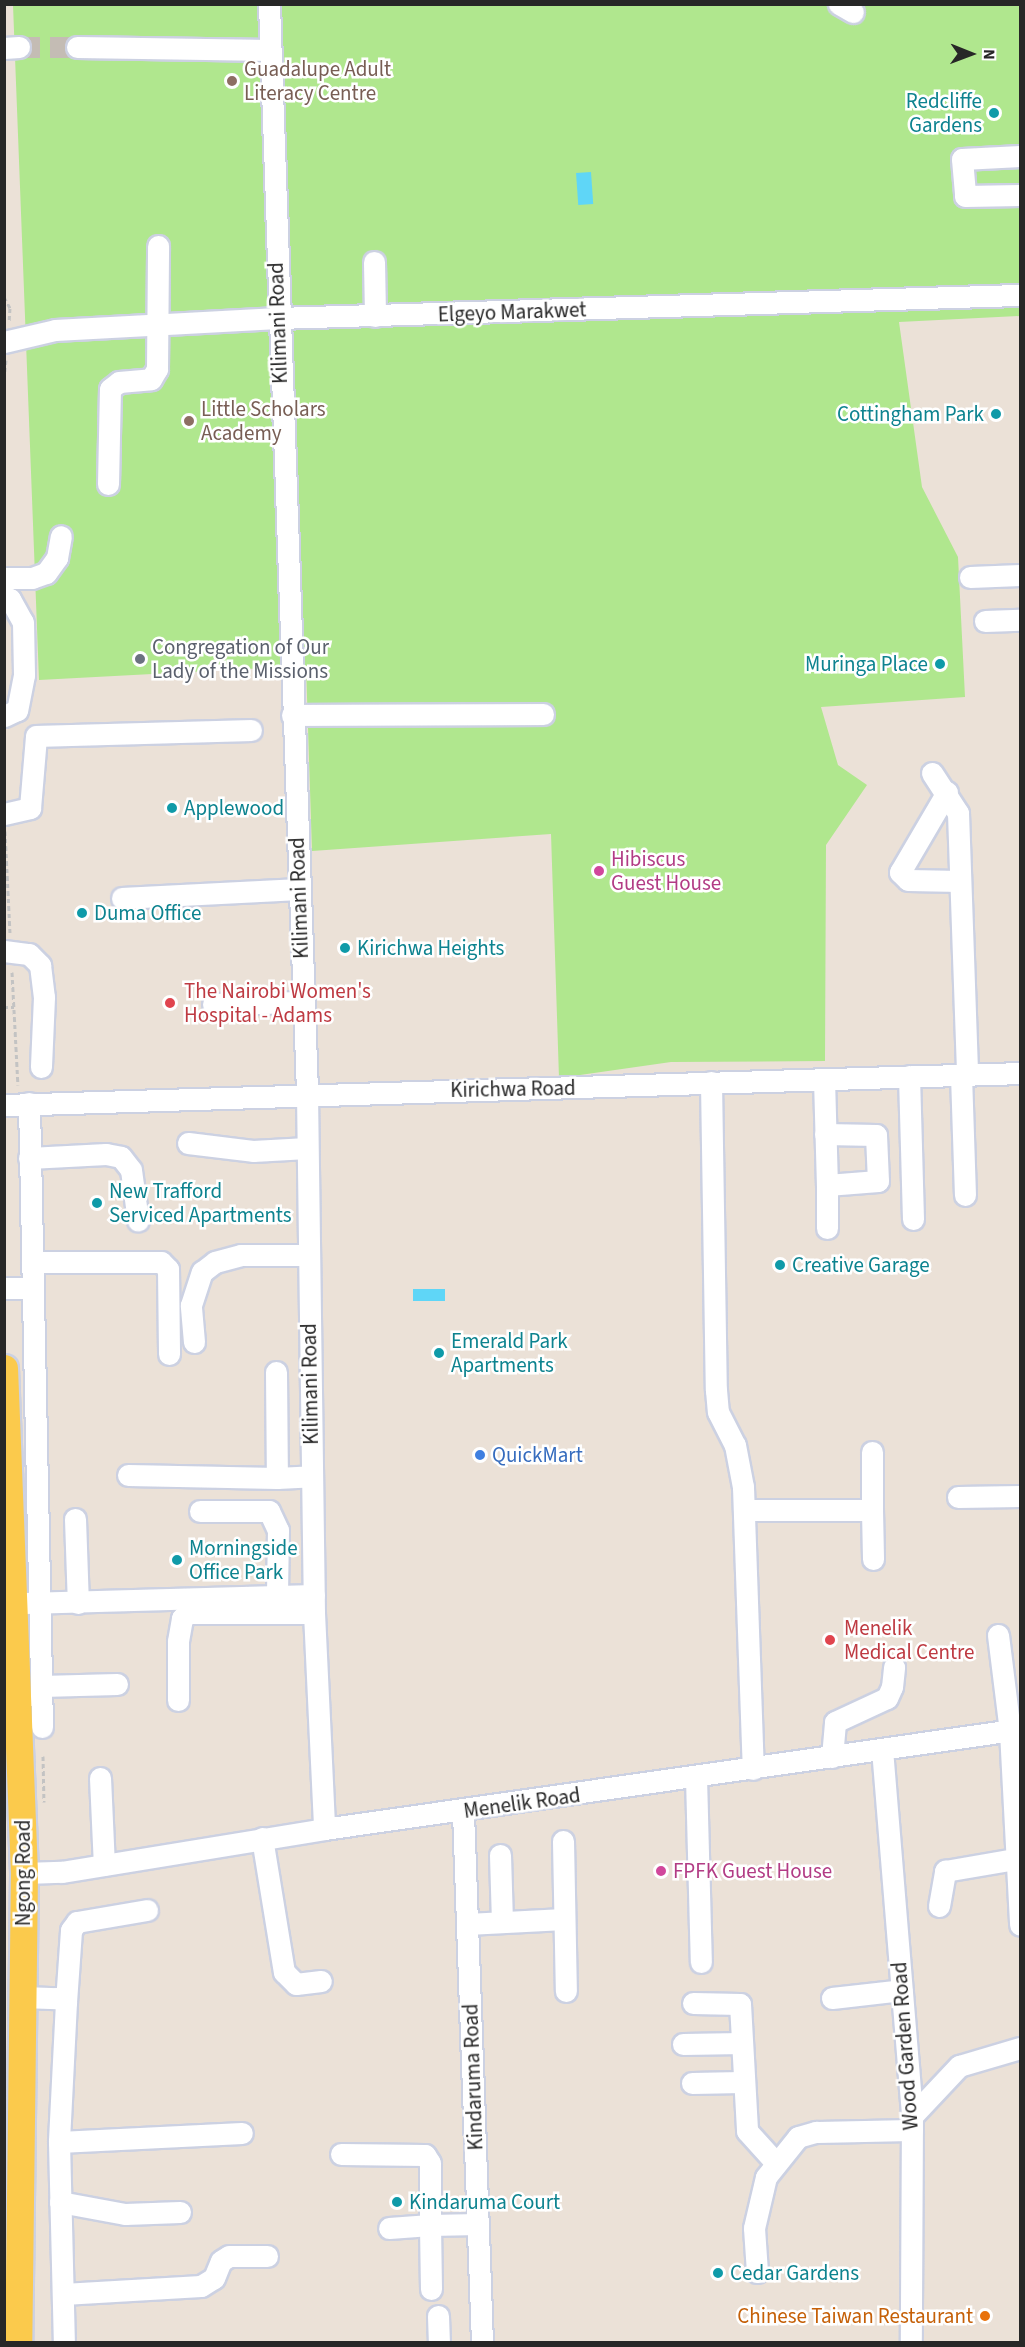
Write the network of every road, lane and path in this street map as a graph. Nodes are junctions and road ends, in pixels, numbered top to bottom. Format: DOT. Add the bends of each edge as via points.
graph roads {
  1 [pos="269,4"];
  2 [pos="77,46"];
  3 [pos="270,50"];
  4 [pos="1020,156"];
  5 [pos="1020,195"];
  6 [pos="158,246"];
  7 [pos="374,262"];
  8 [pos="1020,295"];
  9 [pos="375,316"];
  10 [pos="278,318"];
  11 [pos="159,324"];
  12 [pos="4,342"];
  13 [pos="4,450"];
  14 [pos="4,477"];
  15 [pos="108,484"];
  16 [pos="61,536"];
  17 [pos="1020,575"];
  18 [pos="970,577"];
  19 [pos="4,578"];
  20 [pos="4,598"];
  21 [pos="1020,620"];
  22 [pos="985,621"];
  23 [pos="543,714"];
  24 [pos="292,715"];
  25 [pos="4,716"];
  26 [pos="251,730"];
  27 [pos="932,772"];
  28 [pos="947,792"];
  29 [pos="4,814"];
  30 [pos="960,881"];
  31 [pos="299,889"];
  32 [pos="122,898"];
  33 [pos="4,951"];
  34 [pos="303,1002"];
  35 [pos="213,1004"];
  36 [pos="4,1007"];
  37 [pos="14,1007"];
  38 [pos="41,1067"];
  39 [pos="1020,1073"];
  40 [pos="964,1074"];
  41 [pos="909,1076"];
  42 [pos="824,1079"];
  43 [pos="711,1082"];
  44 [pos="307,1093"];
  45 [pos="29,1103"];
  46 [pos="4,1105"];
  47 [pos="825,1134"];
  48 [pos="188,1143"];
  49 [pos="307,1148"];
  50 [pos="29,1158"];
  51 [pos="827,1185"];
  52 [pos="965,1195"];
  53 [pos="913,1220"];
  54 [pos="138,1221"];
  55 [pos="827,1228"];
  56 [pos="309,1256"];
  57 [pos="32,1262"];
  58 [pos="4,1288"];
  59 [pos="32,1288"];
  60 [pos="194,1342"];
  61 [pos="169,1354"];
  62 [pos="4,1368"];
  63 [pos="276,1372"];
  64 [pos="872,1452"];
  65 [pos="128,1475"];
  66 [pos="312,1476"];
  67 [pos="277,1478"];
  68 [pos="1020,1496"];
  69 [pos="958,1497"];
  70 [pos="744,1510"];
  71 [pos="872,1510"];
  72 [pos="200,1511"];
  73 [pos="75,1519"];
  74 [pos="873,1559"];
  75 [pos="277,1597"];
  76 [pos="27,1603"];
  77 [pos="78,1603"];
  78 [pos="314,1604"];
  79 [pos="998,1635"];
  80 [pos="894,1667"];
  81 [pos="117,1684"];
  82 [pos="41,1686"];
  83 [pos="178,1700"];
  84 [pos="42,1727"];
  85 [pos="1015,1730"];
  86 [pos="882,1749"];
  87 [pos="832,1757"];
  88 [pos="753,1769"];
  89 [pos="696,1777"];
  90 [pos="100,1778"];
  91 [pos="463,1812"];
  92 [pos="324,1828"];
  93 [pos="262,1838"];
  94 [pos="563,1841"];
  95 [pos="500,1855"];
  96 [pos="1019,1858"];
  97 [pos="104,1865"];
  98 [pos="18,1890"];
  99 [pos="939,1906"];
  100 [pos="147,1910"];
  101 [pos="564,1918"];
  102 [pos="502,1922"];
  103 [pos="467,1924"];
  104 [pos="1020,1925"];
  105 [pos="701,1962"];
  106 [pos="321,1982"];
  107 [pos="902,1990"];
  108 [pos="567,1991"];
  109 [pos="22,1997"];
  110 [pos="832,1998"];
  111 [pos="66,2002"];
  112 [pos="693,2003"];
  113 [pos="742,2043"];
  114 [pos="683,2044"];
  115 [pos="1020,2048"];
  116 [pos="742,2082"];
  117 [pos="692,2083"];
  118 [pos="912,2123"];
  119 [pos="242,2133"];
  120 [pos="59,2142"];
  121 [pos="340,2154"];
  122 [pos="776,2163"];
  123 [pos="60,2202"];
  124 [pos="180,2212"];
  125 [pos="478,2224"];
  126 [pos="430,2225"];
  127 [pos="389,2228"];
  128 [pos="267,2256"];
  129 [pos="757,2272"];
  130 [pos="431,2289"];
  131 [pos="63,2294"];
  132 [pos="438,2316"];
  133 [pos="18,2343"];
  134 [pos="64,2343"];
  135 [pos="439,2343"];
  136 [pos="482,2343"];
  137 [pos="911,2343"];
  1 -- 3 [label="street, Kilimani Road"];
  2 -- 3 [label="street"];
  3 -- 10 [label="street, Kilimani Road"];
  4 -- 5 [label="street" via="962,159 965,196"];
  6 -- 11 [label="street"];
  7 -- 9 [label="street"];
  8 -- 9 [label="street, Elgeyo Marakwet"];
  9 -- 10 [label="street, Elgeyo Marakwet"];
  10 -- 11 [label="street, Elgeyo Marakwet"];
  10 -- 24 [label="street, Kilimani Road"];
  11 -- 12 [label="street, Elgeyo Marakwet" via="55,330"];
  11 -- 15 [label="street" via="156,374 151,379 119,382 110,389"];
  13 -- 14 [label="path"];
  16 -- 19 [label="street" via="57,558 46,573"];
  17 -- 18 [label="street"];
  20 -- 25 [label="street" via="10,599 23,622 24,654 17,710"];
  21 -- 22 [label="street"];
  23 -- 24 [label="street"];
  24 -- 31 [label="street, Kilimani Road"];
  26 -- 29 [label="street" via="36,736 30,808"];
  27 -- 28 [label="street"];
  28 -- 30 [label="street" via="958,813"];
  28 -- 30 [label="street" via="900,872 908,880"];
  30 -- 40 [label="street"];
  31 -- 32 [label="street"];
  31 -- 34 [label="street, Kilimani Road"];
  33 -- 38 [label="street" via="29,954 40,964 44,997"];
  34 -- 35 [label="street"];
  34 -- 44 [label="street, Kilimani Road"];
  36 -- 37 [label="path"];
  39 -- 40 [label="street, Kirichwa Road"];
  40 -- 41 [label="street, Kirichwa Road"];
  40 -- 52 [label="street"];
  41 -- 42 [label="street, Kirichwa Road"];
  41 -- 53 [label="street"];
  42 -- 43 [label="street, Kirichwa Road"];
  42 -- 47 [label="street"];
  43 -- 44 [label="street, Kirichwa Road"];
  43 -- 70 [label="street" via="716,1390 718,1412 741,1467"];
  44 -- 45 [label="street, Kirichwa Road"];
  44 -- 49 [label="street, Kilimani Road"];
  45 -- 46 [label="street, Kirichwa Road"];
  45 -- 50 [label="street"];
  47 -- 51 [label="street"];
  47 -- 51 [label="street" via="876,1135 880,1176 873,1184"];
  48 -- 49 [label="street" via="253,1151"];
  49 -- 56 [label="street, Kilimani Road"];
  50 -- 54 [label="street" via="106,1154 121,1157 131,1170"];
  50 -- 57 [label="street"];
  51 -- 55 [label="street"];
  56 -- 60 [label="street" via="241,1255 215,1263 202,1272 191,1305"];
  56 -- 66 [label="street, Kilimani Road"];
  57 -- 59 [label="street"];
  57 -- 61 [label="street" via="161,1262 168,1269"];
  58 -- 59 [label="street"];
  59 -- 76 [label="street"];
  62 -- 76 [label="main road, Ngong Road"];
  63 -- 67 [label="street"];
  64 -- 71 [label="street"];
  65 -- 67 [label="street"];
  66 -- 67 [label="street"];
  66 -- 78 [label="street, Kilimani Road"];
  68 -- 69 [label="street"];
  70 -- 71 [label="street"];
  70 -- 88 [label="street"];
  71 -- 74 [label="street"];
  72 -- 75 [label="street" via="269,1511 278,1530"];
  73 -- 77 [label="street"];
  75 -- 77 [label="street"];
  75 -- 78 [label="street"];
  76 -- 77 [label="street"];
  76 -- 82 [label="street"];
  76 -- 98 [label="main road, Ngong Road"];
  78 -- 83 [label="street" via="189,1613 182,1618 178,1641"];
  78 -- 92 [label="street, Kilimani Road"];
  79 -- 85 [label="street"];
  80 -- 87 [label="street" via="892,1687 886,1698 835,1722"];
  81 -- 82 [label="street"];
  82 -- 84 [label="street"];
  85 -- 86 [label="street, Menelik Road"];
  85 -- 96 [label="street"];
  86 -- 87 [label="street, Menelik Road"];
  86 -- 107 [label="street, Wood Garden Road"];
  87 -- 88 [label="street, Menelik Road"];
  88 -- 89 [label="street, Menelik Road"];
  89 -- 91 [label="street, Menelik Road"];
  89 -- 105 [label="street"];
  90 -- 97 [label="street"];
  91 -- 92 [label="street, Menelik Road"];
  91 -- 103 [label="street, Kindaruma Road"];
  92 -- 93 [label="street, Menelik Road"];
  93 -- 97 [label="street, Menelik Road"];
  93 -- 106 [label="street" via="284,1972 296,1984"];
  94 -- 101 [label="street"];
  95 -- 102 [label="street"];
  96 -- 99 [label="street" via="945,1871"];
  96 -- 104 [label="street"];
  97 -- 98 [label="street, Menelik Road"];
  98 -- 109 [label="main road, Ngong Road"];
  100 -- 111 [label="street" via="77,1922 71,1930"];
  101 -- 102 [label="street"];
  101 -- 108 [label="street"];
  102 -- 103 [label="street"];
  103 -- 125 [label="street, Kindaruma Road"];
  107 -- 110 [label="street"];
  107 -- 118 [label="street, Wood Garden Road"];
  109 -- 111 [label="street"];
  109 -- 133 [label="main road, Ngong Road"];
  111 -- 120 [label="street"];
  112 -- 113 [label="street" via="740,2004"];
  113 -- 114 [label="street"];
  113 -- 116 [label="street"];
  115 -- 118 [label="street" via="959,2066"];
  116 -- 117 [label="street"];
  116 -- 122 [label="street" via="747,2131"];
  118 -- 122 [label="street" via="798,2137"];
  118 -- 137 [label="street, Wood Garden Road"];
  119 -- 120 [label="street"];
  120 -- 123 [label="street"];
  121 -- 126 [label="street" via="425,2155 430,2163"];
  122 -- 129 [label="street" via="766,2177 754,2228"];
  123 -- 124 [label="street" via="125,2214"];
  123 -- 131 [label="street"];
  125 -- 126 [label="street"];
  125 -- 136 [label="street, Kindaruma Road"];
  126 -- 127 [label="street"];
  126 -- 130 [label="street"];
  128 -- 131 [label="street" via="229,2256 221,2261 214,2278 201,2286"];
  131 -- 134 [label="street"];
  132 -- 135 [label="street"];
}
